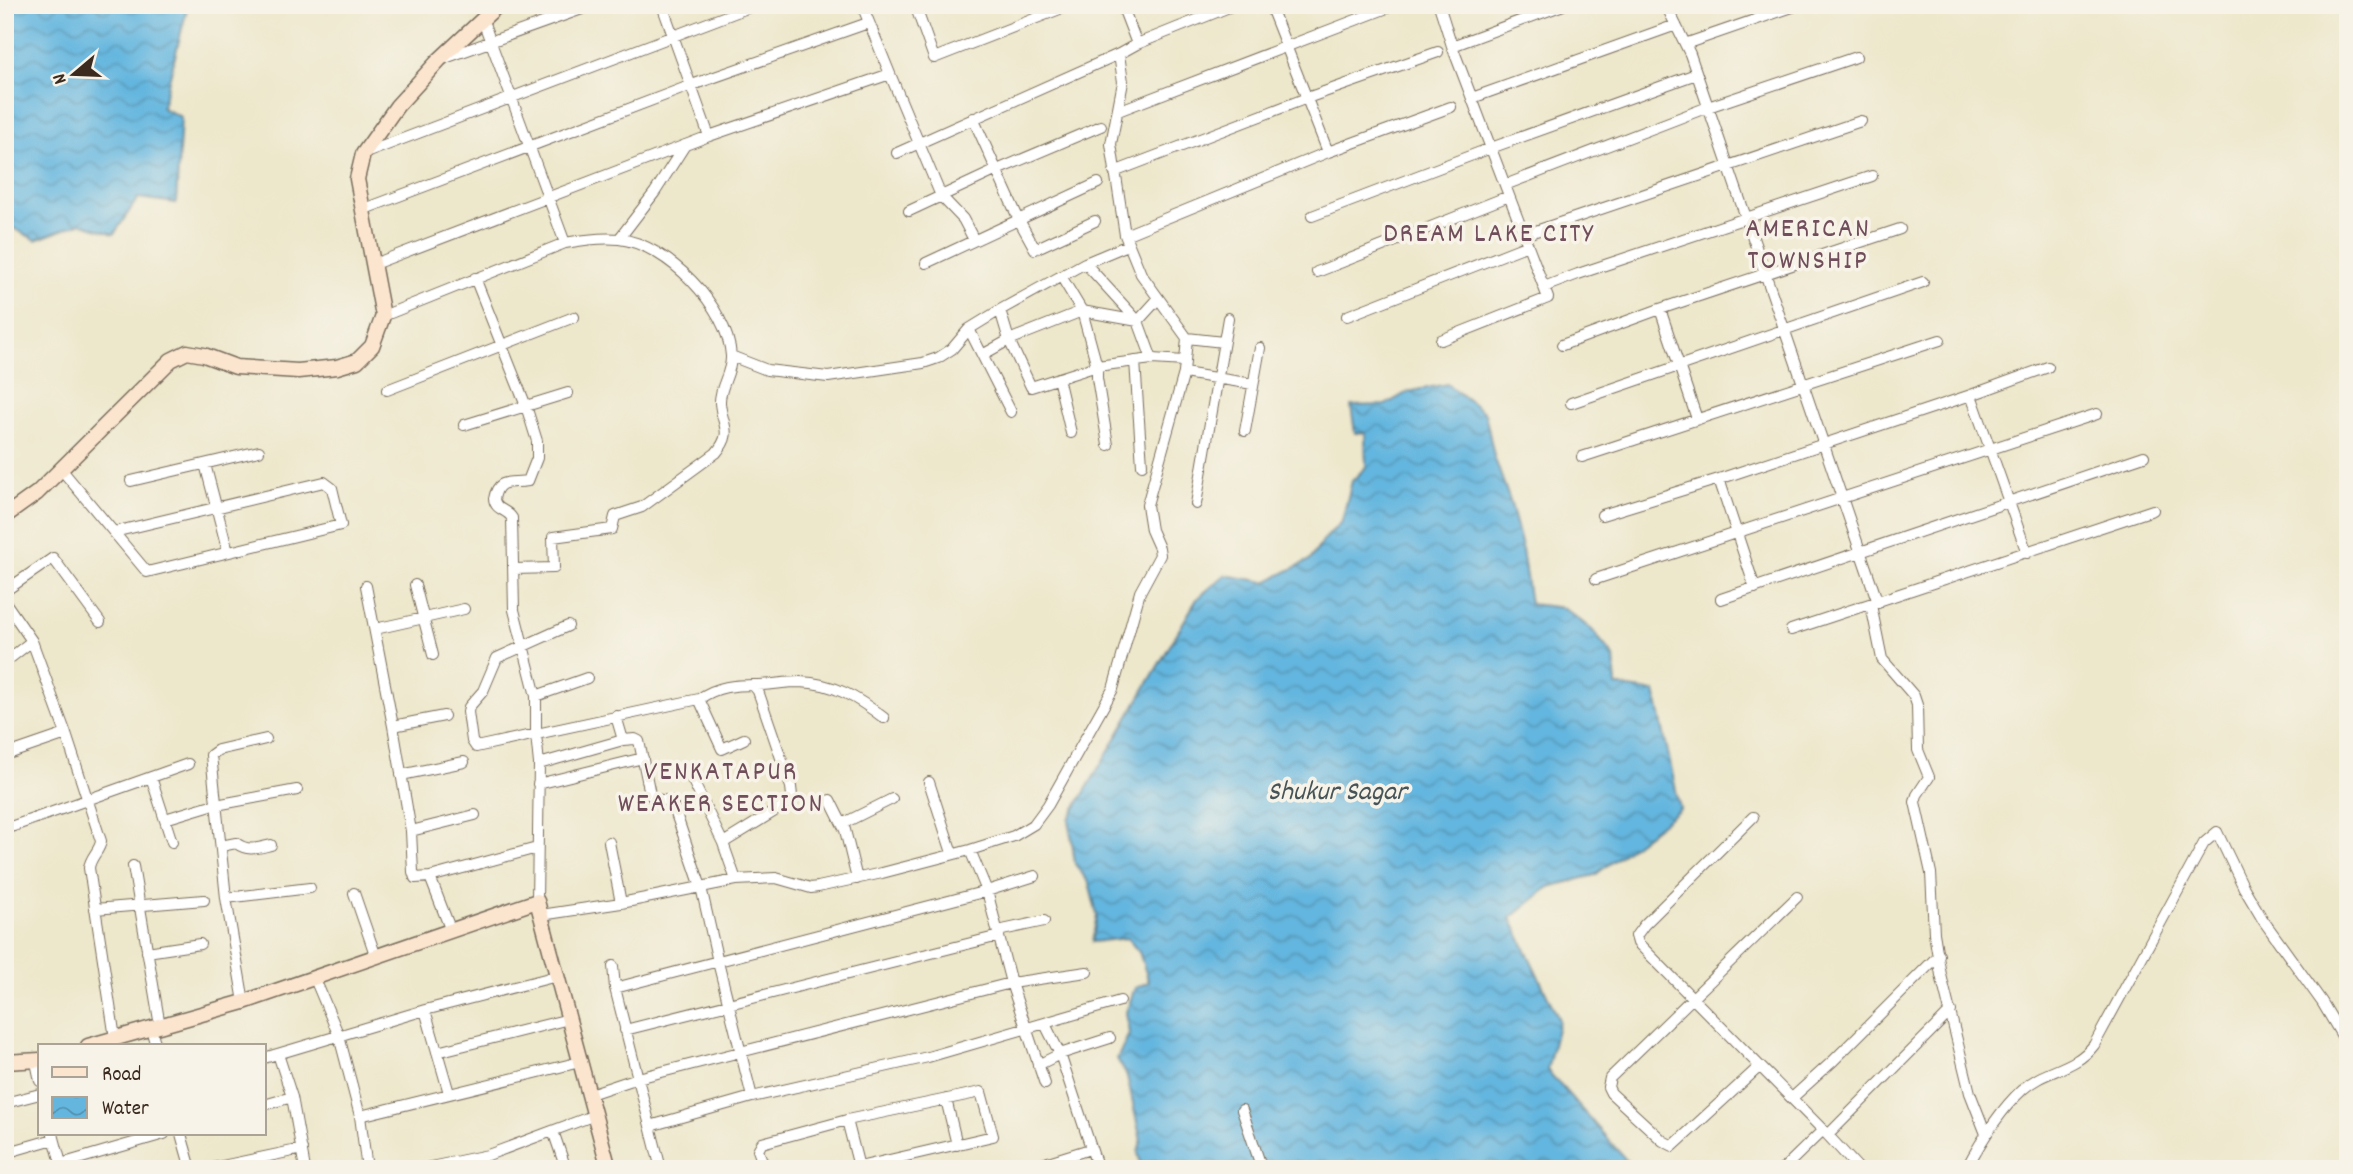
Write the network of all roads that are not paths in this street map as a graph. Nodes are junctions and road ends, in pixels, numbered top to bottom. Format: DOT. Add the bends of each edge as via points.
graph roads {
  1 [pos="498,5"];
  2 [pos="593,5"];
  3 [pos="662,5"];
  4 [pos="755,5"];
  5 [pos="862,5"];
  6 [pos="915,5"];
  7 [pos="1070,5"];
  8 [pos="1122,5"];
  9 [pos="1234,5"];
  10 [pos="1270,5"];
  11 [pos="1395,5"];
  12 [pos="1440,5"];
  13 [pos="1563,5"];
  14 [pos="1667,5"];
  15 [pos="1798,5"];
  16 [pos="483,21"];
  17 [pos="869,23"];
  18 [pos="1676,25"];
  19 [pos="674,36"];
  20 [pos="492,42"];
  21 [pos="1137,44"];
  22 [pos="1685,44"];
  23 [pos="1286,46"];
  24 [pos="1452,46"];
  25 [pos="1438,52"];
  26 [pos="1119,54"];
  27 [pos="1856,57"];
  28 [pos="439,60"];
  29 [pos="890,74"];
  30 [pos="1696,74"];
  31 [pos="692,85"];
  32 [pos="513,98"];
  33 [pos="1307,98"];
  34 [pos="1472,98"];
  35 [pos="1451,107"];
  36 [pos="1708,107"];
  37 [pos="1118,111"];
  38 [pos="973,118"];
  39 [pos="1861,121"];
  40 [pos="1101,126"];
  41 [pos="709,136"];
  42 [pos="919,143"];
  43 [pos="685,145"];
  44 [pos="528,146"];
  45 [pos="1491,148"];
  46 [pos="1328,152"];
  47 [pos="897,153"];
  48 [pos="363,154"];
  49 [pos="1728,165"];
  50 [pos="997,170"];
  51 [pos="1114,172"];
  52 [pos="1872,176"];
  53 [pos="1098,183"];
  54 [pos="1505,185"];
  55 [pos="942,196"];
  56 [pos="1509,196"];
  57 [pos="549,198"];
  58 [pos="362,210"];
  59 [pos="909,211"];
  60 [pos="1312,216"];
  61 [pos="1746,219"];
  62 [pos="1019,220"];
  63 [pos="1096,221"];
  64 [pos="1900,229"];
  65 [pos="619,239"];
  66 [pos="974,240"];
  67 [pos="1126,240"];
  68 [pos="1526,240"];
  69 [pos="565,243"];
  70 [pos="926,262"];
  71 [pos="374,264"];
  72 [pos="1084,264"];
  73 [pos="1317,272"];
  74 [pos="1765,274"];
  75 [pos="1061,276"];
  76 [pos="475,278"];
  77 [pos="1923,282"];
  78 [pos="1544,288"];
  79 [pos="1158,299"];
  80 [pos="1660,309"];
  81 [pos="1000,310"];
  82 [pos="1083,311"];
  83 [pos="383,316"];
  84 [pos="1347,316"];
  85 [pos="574,317"];
  86 [pos="1228,318"];
  87 [pos="1138,321"];
  88 [pos="969,329"];
  89 [pos="1784,330"];
  90 [pos="1187,338"];
  91 [pos="1009,340"];
  92 [pos="1441,340"];
  93 [pos="1940,340"];
  94 [pos="1223,342"];
  95 [pos="501,345"];
  96 [pos="1562,345"];
  97 [pos="1260,348"];
  98 [pos="984,354"];
  99 [pos="731,356"];
  100 [pos="1152,359"];
  101 [pos="1185,361"];
  102 [pos="1135,362"];
  103 [pos="1680,365"];
  104 [pos="1097,366"];
  105 [pos="2048,367"];
  106 [pos="1184,373"];
  107 [pos="1219,378"];
  108 [pos="1058,379"];
  109 [pos="1253,384"];
  110 [pos="1803,385"];
  111 [pos="387,390"];
  112 [pos="568,393"];
  113 [pos="1971,395"];
  114 [pos="1571,403"];
  115 [pos="526,406"];
  116 [pos="1011,412"];
  117 [pos="2097,414"];
  118 [pos="1697,419"];
  119 [pos="464,425"];
  120 [pos="1245,431"];
  121 [pos="1071,433"];
  122 [pos="1823,443"];
  123 [pos="1108,445"];
  124 [pos="259,450"];
  125 [pos="1991,450"];
  126 [pos="2144,456"];
  127 [pos="1582,457"];
  128 [pos="205,464"];
  129 [pos="1142,465"];
  130 [pos="61,469"];
  131 [pos="1719,479"];
  132 [pos="131,481"];
  133 [pos="1842,498"];
  134 [pos="2009,502"];
  135 [pos="1196,504"];
  136 [pos="217,508"];
  137 [pos="2153,510"];
  138 [pos="1602,515"];
  139 [pos="5,516"];
  140 [pos="114,532"];
  141 [pos="1738,533"];
  142 [pos="228,552"];
  143 [pos="1861,552"];
  144 [pos="2027,553"];
  145 [pos="514,569"];
  146 [pos="1596,579"];
  147 [pos="415,584"];
  148 [pos="366,586"];
  149 [pos="1755,588"];
  150 [pos="5,591"];
  151 [pos="1721,599"];
  152 [pos="5,602"];
  153 [pos="1874,604"];
  154 [pos="464,609"];
  155 [pos="423,619"];
  156 [pos="100,622"];
  157 [pos="568,626"];
  158 [pos="375,629"];
  159 [pos="1791,630"];
  160 [pos="32,641"];
  161 [pos="523,646"];
  162 [pos="433,655"];
  163 [pos="5,662"];
  164 [pos="587,678"];
  165 [pos="753,685"];
  166 [pos="537,696"];
  167 [pos="699,699"];
  168 [pos="444,716"];
  169 [pos="617,716"];
  170 [pos="884,718"];
  171 [pos="393,726"];
  172 [pos="66,734"];
  173 [pos="536,734"];
  174 [pos="744,738"];
  175 [pos="266,740"];
  176 [pos="623,740"];
  177 [pos="5,755"];
  178 [pos="643,758"];
  179 [pos="464,762"];
  180 [pos="188,764"];
  181 [pos="539,764"];
  182 [pos="401,775"];
  183 [pos="151,777"];
  184 [pos="692,779"];
  185 [pos="929,782"];
  186 [pos="538,784"];
  187 [pos="297,790"];
  188 [pos="892,799"];
  189 [pos="88,800"];
  190 [pos="830,800"];
  191 [pos="212,805"];
  192 [pos="475,816"];
  193 [pos="1753,817"];
  194 [pos="165,820"];
  195 [pos="842,824"];
  196 [pos="5,829"];
  197 [pos="411,831"];
  198 [pos="172,842"];
  199 [pos="609,842"];
  200 [pos="723,844"];
  201 [pos="271,845"];
  202 [pos="221,846"];
  203 [pos="537,848"];
  204 [pos="970,850"];
  205 [pos="952,853"];
  206 [pos="133,866"];
  207 [pos="1035,876"];
  208 [pos="430,877"];
  209 [pos="857,878"];
  210 [pos="736,880"];
  211 [pos="701,887"];
  212 [pos="310,888"];
  213 [pos="987,891"];
  214 [pos="354,893"];
  215 [pos="1797,897"];
  216 [pos="226,898"];
  217 [pos="204,900"];
  218 [pos="621,902"];
  219 [pos="140,907"];
  220 [pos="539,908"];
  221 [pos="95,909"];
  222 [pos="1044,920"];
  223 [pos="451,931"];
  224 [pos="999,934"];
  225 [pos="200,944"];
  226 [pos="147,953"];
  227 [pos="1939,955"];
  228 [pos="376,957"];
  229 [pos="718,962"];
  230 [pos="613,966"];
  231 [pos="1087,972"];
  232 [pos="557,976"];
  233 [pos="315,979"];
  234 [pos="1011,983"];
  235 [pos="615,988"];
  236 [pos="1693,998"];
  237 [pos="1120,1001"];
  238 [pos="244,1002"];
  239 [pos="729,1005"];
  240 [pos="425,1010"];
  241 [pos="1951,1011"];
  242 [pos="569,1019"];
  243 [pos="1045,1024"];
  244 [pos="155,1028"];
  245 [pos="1026,1029"];
  246 [pos="625,1030"];
  247 [pos="340,1036"];
  248 [pos="115,1038"];
  249 [pos="1110,1038"];
  250 [pos="95,1044"];
  251 [pos="156,1044"];
  252 [pos="2348,1046"];
  253 [pos="437,1052"];
  254 [pos="740,1052"];
  255 [pos="278,1054"];
  256 [pos="1060,1054"];
  257 [pos="266,1057"];
  258 [pos="38,1061"];
  259 [pos="5,1062"];
  260 [pos="580,1062"];
  261 [pos="1038,1065"];
  262 [pos="1760,1066"];
  263 [pos="638,1078"];
  264 [pos="1045,1084"];
  265 [pos="449,1093"];
  266 [pos="590,1094"];
  267 [pos="38,1095"];
  268 [pos="292,1097"];
  269 [pos="752,1097"];
  270 [pos="1792,1098"];
  271 [pos="946,1100"];
  272 [pos="5,1103"];
  273 [pos="266,1104"];
  274 [pos="1242,1110"];
  275 [pos="595,1115"];
  276 [pos="360,1116"];
  277 [pos="848,1120"];
  278 [pos="650,1126"];
  279 [pos="553,1131"];
  280 [pos="1825,1132"];
  281 [pos="1986,1134"];
  282 [pos="158,1136"];
  283 [pos="182,1136"];
  284 [pos="53,1137"];
  285 [pos="957,1145"];
  286 [pos="302,1149"];
  287 [pos="1090,1149"];
  288 [pos="5,1153"];
  289 [pos="61,1166"];
  290 [pos="1050,1166"];
  291 [pos="857,1168"];
  292 [pos="191,1169"];
  293 [pos="208,1169"];
  294 [pos="305,1169"];
  295 [pos="367,1169"];
  296 [pos="421,1169"];
  297 [pos="566,1169"];
  298 [pos="609,1169"];
  299 [pos="661,1169"];
  300 [pos="765,1169"];
  301 [pos="1026,1169"];
  302 [pos="1098,1169"];
  303 [pos="1262,1169"];
  304 [pos="1783,1169"];
  305 [pos="1859,1169"];
  306 [pos="1966,1169"];
  1 -- 16 [label="street"];
  2 -- 20 [label="street"];
  3 -- 19 [label="street"];
  4 -- 19 [label="street"];
  5 -- 17 [label="street"];
  6 -- 7 [label="street" via="934,58"];
  8 -- 21 [label="street"];
  9 -- 21 [label="street"];
  10 -- 23 [label="street"];
  11 -- 23 [label="street"];
  12 -- 24 [label="street"];
  13 -- 24 [label="street"];
  14 -- 18 [label="street"];
  15 -- 22 [label="street"];
  16 -- 20 [label="street"];
  16 -- 28 [label="street"];
  17 -- 29 [label="street"];
  17 -- 31 [label="street"];
  18 -- 22 [label="street"];
  18 -- 34 [label="street"];
  19 -- 31 [label="street"];
  19 -- 32 [label="street"];
  20 -- 28 [label="street"];
  20 -- 32 [label="street"];
  21 -- 26 [label="street"];
  22 -- 30 [label="street"];
  23 -- 33 [label="street"];
  23 -- 37 [label="street"];
  24 -- 34 [label="street"];
  25 -- 33 [label="street"];
  26 -- 37 [label="street" via="1123,82"];
  26 -- 38 [label="street"];
  27 -- 36 [label="street"];
  28 -- 48 [label="street" via="397,106"];
  29 -- 41 [label="street"];
  29 -- 42 [label="street"];
  30 -- 36 [label="street"];
  30 -- 45 [label="street"];
  31 -- 41 [label="street"];
  31 -- 44 [label="street"];
  32 -- 44 [label="street"];
  32 -- 48 [label="street"];
  33 -- 46 [label="street"];
  33 -- 51 [label="street"];
  34 -- 45 [label="street"];
  35 -- 46 [label="street"];
  36 -- 49 [label="street"];
  36 -- 54 [label="street"];
  37 -- 51 [label="street" via="1111,144"];
  38 -- 42 [label="street"];
  38 -- 50 [label="street"];
  39 -- 49 [label="street"];
  40 -- 50 [label="street"];
  41 -- 43 [label="street"];
  42 -- 47 [label="street"];
  42 -- 55 [label="street"];
  43 -- 57 [label="street"];
  43 -- 65 [label="street"];
  44 -- 57 [label="street"];
  44 -- 58 [label="street"];
  45 -- 54 [label="street"];
  45 -- 60 [label="street"];
  46 -- 67 [label="street"];
  48 -- 58 [label="street" via="357,179"];
  49 -- 61 [label="street"];
  49 -- 68 [label="street"];
  50 -- 55 [label="street"];
  50 -- 62 [label="street"];
  51 -- 67 [label="street"];
  52 -- 61 [label="street"];
  53 -- 62 [label="street"];
  54 -- 56 [label="street"];
  55 -- 59 [label="street"];
  55 -- 66 [label="street"];
  56 -- 68 [label="street"];
  56 -- 73 [label="street"];
  57 -- 69 [label="street"];
  57 -- 71 [label="street"];
  58 -- 71 [label="street"];
  61 -- 74 [label="street"];
  61 -- 78 [label="street"];
  62 -- 63 [label="street" via="1035,249"];
  62 -- 66 [label="street"];
  64 -- 74 [label="street"];
  65 -- 69 [label="street"];
  65 -- 99 [label="street" via="643,245 684,272 721,323"];
  66 -- 70 [label="street"];
  67 -- 72 [label="street"];
  67 -- 79 [label="street" via="1140,274"];
  68 -- 78 [label="street"];
  68 -- 84 [label="street"];
  69 -- 76 [label="street"];
  71 -- 83 [label="street"];
  72 -- 75 [label="street"];
  72 -- 87 [label="street"];
  74 -- 80 [label="street"];
  74 -- 89 [label="street"];
  75 -- 81 [label="street"];
  75 -- 82 [label="street"];
  76 -- 83 [label="street"];
  76 -- 95 [label="street"];
  77 -- 89 [label="street"];
  78 -- 92 [label="street" via="1548,298"];
  79 -- 87 [label="street"];
  79 -- 90 [label="street"];
  80 -- 96 [label="street"];
  80 -- 103 [label="street"];
  81 -- 88 [label="street"];
  81 -- 91 [label="street"];
  82 -- 87 [label="street"];
  82 -- 91 [label="street"];
  82 -- 104 [label="street"];
  83 -- 130 [label="street" via="372,346 357,361 337,367 298,371 236,367 187,352 172,360"];
  85 -- 95 [label="street"];
  86 -- 94 [label="street"];
  87 -- 100 [label="street"];
  88 -- 98 [label="street"];
  88 -- 99 [label="street" via="938,358 838,376 767,370"];
  89 -- 103 [label="street"];
  89 -- 110 [label="street"];
  90 -- 94 [label="street"];
  90 -- 101 [label="street"];
  91 -- 98 [label="street"];
  91 -- 108 [label="street" via="1031,387"];
  93 -- 110 [label="street"];
  94 -- 107 [label="street"];
  95 -- 111 [label="street"];
  95 -- 115 [label="street"];
  97 -- 109 [label="street"];
  98 -- 116 [label="street"];
  99 -- 145 [label="street" via="720,402 727,434 716,453 642,507 615,516 612,529 553,537 554,568"];
  100 -- 101 [label="street"];
  100 -- 102 [label="street"];
  101 -- 106 [label="street"];
  102 -- 104 [label="street"];
  102 -- 129 [label="street"];
  103 -- 114 [label="street"];
  103 -- 118 [label="street"];
  104 -- 108 [label="street"];
  104 -- 123 [label="street"];
  105 -- 113 [label="street"];
  106 -- 107 [label="street"];
  106 -- 204 [label="street" via="1147,505 1160,555 1140,592 1113,689 1034,824 1014,836"];
  107 -- 109 [label="street"];
  107 -- 135 [label="street"];
  108 -- 121 [label="street"];
  109 -- 120 [label="street"];
  110 -- 118 [label="street"];
  110 -- 122 [label="street"];
  112 -- 115 [label="street"];
  113 -- 122 [label="street"];
  113 -- 125 [label="street"];
  115 -- 119 [label="street"];
  115 -- 145 [label="street" via="537,441 531,478 502,483 494,499 512,518"];
  117 -- 125 [label="street"];
  118 -- 127 [label="street"];
  122 -- 131 [label="street"];
  122 -- 133 [label="street"];
  124 -- 128 [label="street"];
  125 -- 133 [label="street"];
  125 -- 134 [label="street"];
  126 -- 134 [label="street"];
  128 -- 132 [label="street"];
  128 -- 136 [label="street"];
  130 -- 139 [label="street"];
  130 -- 140 [label="street"];
  131 -- 138 [label="street"];
  131 -- 141 [label="street"];
  133 -- 141 [label="street"];
  133 -- 143 [label="street"];
  134 -- 143 [label="street"];
  134 -- 144 [label="street"];
  136 -- 140 [label="street"];
  136 -- 142 [label="street"];
  136 -- 142 [label="street" via="324,482 332,488 341,524"];
  137 -- 144 [label="street"];
  140 -- 142 [label="street" via="147,572"];
  141 -- 146 [label="street"];
  141 -- 149 [label="street"];
  143 -- 149 [label="street"];
  143 -- 153 [label="street"];
  144 -- 153 [label="street"];
  145 -- 161 [label="street" via="514,610"];
  147 -- 155 [label="street"];
  148 -- 158 [label="street"];
  149 -- 151 [label="street"];
  150 -- 156 [label="street" via="53,558"];
  152 -- 160 [label="street"];
  153 -- 159 [label="street"];
  153 -- 227 [label="street" via="1882,659 1917,705 1919,750 1929,777 1915,802 1931,873"];
  154 -- 155 [label="street"];
  155 -- 158 [label="street"];
  155 -- 162 [label="street"];
  157 -- 161 [label="street"];
  158 -- 171 [label="street"];
  160 -- 163 [label="street"];
  160 -- 172 [label="street"];
  161 -- 166 [label="street"];
  161 -- 173 [label="street" via="496,658 468,715 476,747"];
  164 -- 166 [label="street"];
  165 -- 167 [label="street" via="722,687"];
  165 -- 170 [label="street" via="827,685 857,697"];
  165 -- 200 [label="street" via="792,796"];
  166 -- 173 [label="street"];
  167 -- 169 [label="street"];
  167 -- 174 [label="street" via="722,749"];
  168 -- 171 [label="street"];
  169 -- 173 [label="street"];
  169 -- 176 [label="street"];
  171 -- 182 [label="street"];
  172 -- 177 [label="street"];
  172 -- 189 [label="street"];
  173 -- 181 [label="street"];
  175 -- 191 [label="street" via="211,755"];
  176 -- 178 [label="street" via="638,739"];
  176 -- 181 [label="street"];
  178 -- 186 [label="street"];
  178 -- 211 [label="street" via="650,794 673,805"];
  179 -- 182 [label="street"];
  180 -- 183 [label="street"];
  181 -- 186 [label="street"];
  182 -- 197 [label="street"];
  183 -- 189 [label="street"];
  183 -- 194 [label="street"];
  184 -- 200 [label="street"];
  185 -- 205 [label="street"];
  186 -- 203 [label="street"];
  187 -- 191 [label="street"];
  188 -- 195 [label="street"];
  189 -- 196 [label="street"];
  189 -- 221 [label="street" via="101,841 89,868"];
  190 -- 195 [label="street"];
  191 -- 194 [label="street"];
  191 -- 202 [label="street"];
  192 -- 197 [label="street"];
  193 -- 236 [label="street" via="1636,936"];
  194 -- 198 [label="street"];
  195 -- 209 [label="street"];
  197 -- 208 [label="street" via="415,878"];
  199 -- 218 [label="street"];
  200 -- 210 [label="street"];
  201 -- 202 [label="street" via="250,849 236,843"];
  202 -- 216 [label="street"];
  203 -- 208 [label="street"];
  203 -- 220 [label="street"];
  204 -- 205 [label="street"];
  204 -- 213 [label="street"];
  205 -- 209 [label="street"];
  206 -- 219 [label="street"];
  207 -- 213 [label="street"];
  208 -- 223 [label="street"];
  209 -- 210 [label="street" via="811,888 776,878"];
  210 -- 211 [label="street"];
  211 -- 218 [label="street"];
  211 -- 229 [label="street"];
  212 -- 216 [label="street"];
  213 -- 224 [label="street"];
  213 -- 229 [label="street"];
  214 -- 228 [label="street"];
  215 -- 236 [label="street"];
  216 -- 238 [label="street"];
  217 -- 219 [label="street"];
  218 -- 220 [label="street"];
  219 -- 221 [label="street"];
  219 -- 226 [label="street"];
  220 -- 223 [label="street"];
  220 -- 232 [label="street"];
  221 -- 248 [label="street"];
  222 -- 224 [label="street"];
  223 -- 228 [label="street"];
  224 -- 234 [label="street"];
  224 -- 239 [label="street"];
  225 -- 226 [label="street"];
  226 -- 244 [label="street"];
  227 -- 241 [label="street"];
  227 -- 270 [label="street"];
  228 -- 233 [label="street"];
  229 -- 235 [label="street"];
  229 -- 239 [label="street"];
  230 -- 235 [label="street"];
  231 -- 234 [label="street"];
  232 -- 240 [label="street"];
  232 -- 242 [label="street"];
  233 -- 238 [label="street"];
  233 -- 247 [label="street"];
  234 -- 245 [label="street"];
  234 -- 254 [label="street"];
  235 -- 246 [label="street"];
  236 -- 262 [label="street"];
  236 -- 262 [label="street" via="1610,1078 1611,1093 1673,1146"];
  237 -- 243 [label="street"];
  238 -- 244 [label="street"];
  239 -- 246 [label="street"];
  239 -- 254 [label="street"];
  240 -- 247 [label="street"];
  240 -- 253 [label="street"];
  241 -- 280 [label="street"];
  241 -- 281 [label="street" via="1972,1102"];
  242 -- 253 [label="street"];
  242 -- 260 [label="street"];
  243 -- 245 [label="street"];
  243 -- 256 [label="street"];
  244 -- 248 [label="street"];
  244 -- 251 [label="street"];
  245 -- 261 [label="street"];
  245 -- 269 [label="street" via="928,1057"];
  246 -- 263 [label="street"];
  247 -- 255 [label="street"];
  247 -- 276 [label="street"];
  248 -- 250 [label="street"];
  249 -- 256 [label="street"];
  252 -- 281 [label="street" via="2263,920 2217,832 2204,843 2094,1045 2073,1064 2023,1089"];
  253 -- 265 [label="street"];
  254 -- 263 [label="street"];
  254 -- 269 [label="street"];
  255 -- 257 [label="street"];
  255 -- 268 [label="street"];
  256 -- 261 [label="street"];
  256 -- 287 [label="street"];
  258 -- 259 [label="street"];
  260 -- 265 [label="street"];
  260 -- 266 [label="street"];
  261 -- 264 [label="street"];
  262 -- 270 [label="street"];
  263 -- 266 [label="street"];
  263 -- 278 [label="street"];
  265 -- 276 [label="street"];
  266 -- 275 [label="street"];
  267 -- 272 [label="street"];
  268 -- 273 [label="street"];
  268 -- 286 [label="street"];
  269 -- 278 [label="street"];
  270 -- 280 [label="street"];
  271 -- 277 [label="street"];
  271 -- 285 [label="street"];
  271 -- 285 [label="street" via="981,1092 993,1136"];
  274 -- 303 [label="street"];
  275 -- 279 [label="street"];
  275 -- 298 [label="street"];
  276 -- 295 [label="street"];
  277 -- 291 [label="street"];
  277 -- 300 [label="street" via="762,1143 758,1150"];
  278 -- 299 [label="street"];
  279 -- 296 [label="street" via="488,1155"];
  279 -- 297 [label="street"];
  280 -- 304 [label="street"];
  280 -- 305 [label="street"];
  281 -- 306 [label="street"];
  282 -- 289 [label="street"];
  283 -- 292 [label="street"];
  284 -- 288 [label="street"];
  284 -- 289 [label="street"];
  285 -- 291 [label="street"];
  286 -- 293 [label="street"];
  286 -- 294 [label="street"];
  287 -- 290 [label="street"];
  287 -- 302 [label="street"];
  290 -- 301 [label="street"];
}
